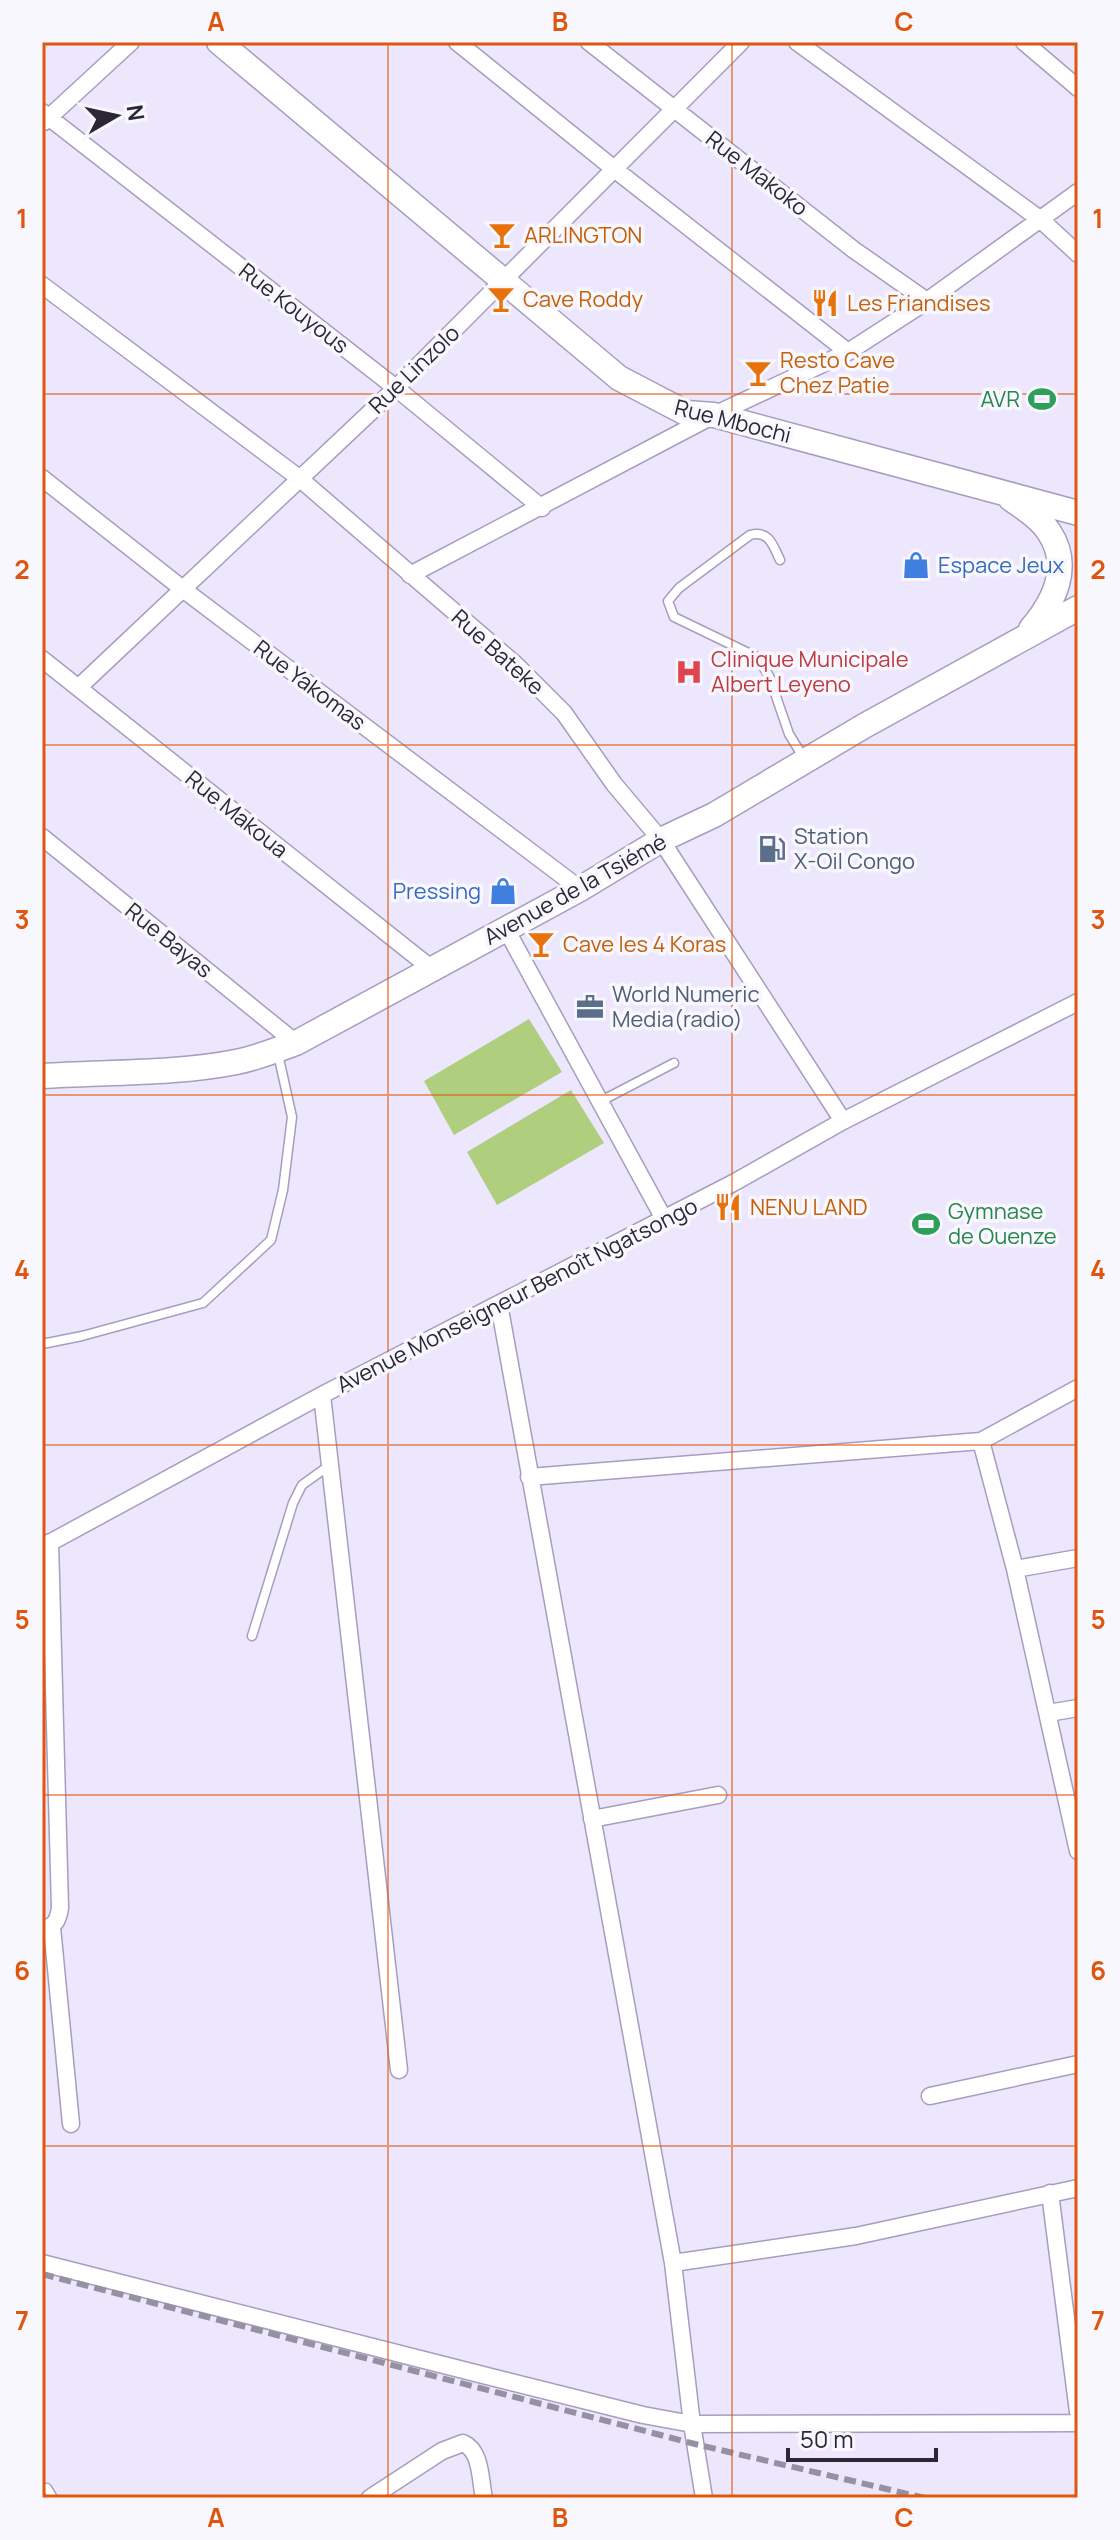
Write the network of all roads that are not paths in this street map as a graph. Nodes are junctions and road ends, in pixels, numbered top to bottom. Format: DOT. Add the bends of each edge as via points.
graph roads {
  1 [pos="131,42"];
  2 [pos="219,42"];
  3 [pos="457,42"];
  4 [pos="589,42"];
  5 [pos="741,42"];
  6 [pos="797,42"];
  7 [pos="1024,42"];
  8 [pos="1078,88"];
  9 [pos="675,108"];
  10 [pos="45,118"];
  11 [pos="613,168"];
  12 [pos="1078,192"];
  13 [pos="1041,220"];
  14 [pos="1078,254"];
  15 [pos="504,281"];
  16 [pos="42,285"];
  17 [pos="927,301"];
  18 [pos="848,352"];
  19 [pos="396,388"];
  20 [pos="714,415"];
  21 [pos="42,478"];
  22 [pos="299,478"];
  23 [pos="999,490"];
  24 [pos="542,508"];
  25 [pos="1078,513"];
  26 [pos="780,560"];
  27 [pos="410,575"];
  28 [pos="184,590"];
  29 [pos="1078,608"];
  30 [pos="1020,641"];
  31 [pos="42,659"];
  32 [pos="79,687"];
  33 [pos="805,761"];
  34 [pos="42,837"];
  35 [pos="661,840"];
  36 [pos="580,889"];
  37 [pos="506,929"];
  38 [pos="432,969"];
  39 [pos="1078,1002"];
  40 [pos="286,1046"];
  41 [pos="674,1063"];
  42 [pos="42,1076"];
  43 [pos="601,1101"];
  44 [pos="843,1121"];
  45 [pos="664,1219"];
  46 [pos="499,1304"];
  47 [pos="42,1344"];
  48 [pos="1078,1388"];
  49 [pos="322,1395"];
  50 [pos="981,1441"];
  51 [pos="330,1464"];
  52 [pos="529,1477"];
  53 [pos="46,1544"];
  54 [pos="1078,1558"];
  55 [pos="1015,1569"];
  56 [pos="252,1636"];
  57 [pos="1078,1708"];
  58 [pos="1048,1713"];
  59 [pos="718,1795"];
  60 [pos="592,1819"];
  61 [pos="1078,1851"];
  62 [pos="47,1929"];
  63 [pos="1078,2064"];
  64 [pos="399,2070"];
  65 [pos="930,2096"];
  66 [pos="71,2124"];
  67 [pos="1078,2188"];
  68 [pos="1050,2193"];
  69 [pos="42,2263"];
  70 [pos="673,2263"];
  71 [pos="1078,2412"];
  72 [pos="1078,2423"];
  73 [pos="692,2424"];
  74 [pos="47,2488"];
  75 [pos="53,2498"];
  76 [pos="370,2498"];
  77 [pos="484,2498"];
  78 [pos="704,2498"];
  1 -- 10 [label="street"];
  2 -- 15 [label="main road, Rue Mbochi"];
  3 -- 11 [label="street"];
  4 -- 9 [label="street, Rue Makoko"];
  5 -- 9 [label="street, Rue Linzolo"];
  6 -- 13 [label="street"];
  7 -- 8 [label="street"];
  9 -- 11 [label="street, Rue Linzolo"];
  9 -- 17 [label="street, Rue Makoko"];
  10 -- 19 [label="street, Rue Kouyous"];
  11 -- 15 [label="street, Rue Linzolo"];
  11 -- 18 [label="street"];
  12 -- 13 [label="street"];
  13 -- 14 [label="street"];
  13 -- 17 [label="street"];
  15 -- 19 [label="street, Rue Linzolo"];
  15 -- 20 [label="main road, Rue Mbochi" via="619,378 686,413"];
  16 -- 22 [label="street, Rue Bateke"];
  17 -- 18 [label="street"];
  18 -- 20 [label="street"];
  19 -- 22 [label="street, Rue Linzolo"];
  19 -- 24 [label="street, Rue Kouyous"];
  20 -- 23 [label="main road, Rue Mbochi"];
  20 -- 24 [label="street"];
  21 -- 28 [label="street, Rue Yakomas"];
  22 -- 27 [label="street, Rue Bateke"];
  22 -- 28 [label="street, Rue Linzolo"];
  23 -- 25 [label="main road, Rue Mbochi"];
  23 -- 30 [label="main road" via="1049,530 1059,564 1052,600"];
  24 -- 27 [label="street"];
  26 -- 33 [label="lane" via="768,537 750,535 668,601 674,617 757,657"];
  27 -- 35 [label="street, Rue Bateke" via="564,713"];
  28 -- 32 [label="street, Rue Linzolo"];
  28 -- 36 [label="street, Rue Yakomas"];
  29 -- 30 [label="main road, Avenue de la Tsiémé"];
  30 -- 33 [label="main road, Avenue de la Tsiémé"];
  31 -- 32 [label="street, Rue Makoua"];
  32 -- 38 [label="street, Rue Makoua"];
  33 -- 35 [label="main road, Avenue de la Tsiémé"];
  34 -- 40 [label="street, Rue Bayas"];
  35 -- 36 [label="main road, Avenue de la Tsiémé"];
  35 -- 44 [label="street, Rue Bateke"];
  36 -- 37 [label="main road, Avenue de la Tsiémé"];
  37 -- 38 [label="main road, Avenue de la Tsiémé"];
  37 -- 43 [label="street"];
  38 -- 40 [label="main road, Avenue de la Tsiémé"];
  39 -- 44 [label="street, Avenue Monseigneur Benoît Ngatsongo"];
  40 -- 42 [label="main road, Avenue de la Tsiémé" via="194,1068"];
  40 -- 47 [label="lane" via="292,1117 271,1240 203,1303"];
  41 -- 43 [label="lane"];
  43 -- 45 [label="street"];
  44 -- 45 [label="street, Avenue Monseigneur Benoît Ngatsongo"];
  45 -- 46 [label="street, Avenue Monseigneur Benoît Ngatsongo"];
  46 -- 49 [label="street, Avenue Monseigneur Benoît Ngatsongo"];
  46 -- 52 [label="street"];
  48 -- 50 [label="street"];
  49 -- 51 [label="street"];
  49 -- 53 [label="street, Avenue Monseigneur Benoît Ngatsongo"];
  50 -- 52 [label="street"];
  50 -- 55 [label="street"];
  51 -- 56 [label="lane" via="302,1485 293,1503"];
  51 -- 64 [label="street"];
  52 -- 60 [label="street"];
  53 -- 62 [label="street" via="60,1908 58,1919"];
  54 -- 55 [label="street"];
  55 -- 58 [label="street"];
  57 -- 58 [label="street"];
  58 -- 61 [label="street"];
  59 -- 60 [label="street"];
  60 -- 70 [label="street"];
  62 -- 66 [label="street"];
  63 -- 65 [label="street"];
  67 -- 68 [label="street"];
  68 -- 70 [label="street" via="856,2236"];
  68 -- 71 [label="street"];
  69 -- 73 [label="street"];
  70 -- 73 [label="street"];
  72 -- 73 [label="street"];
  73 -- 78 [label="street"];
  74 -- 75 [label="lane"];
  76 -- 77 [label="street" via="463,2443 475,2454"];
}
